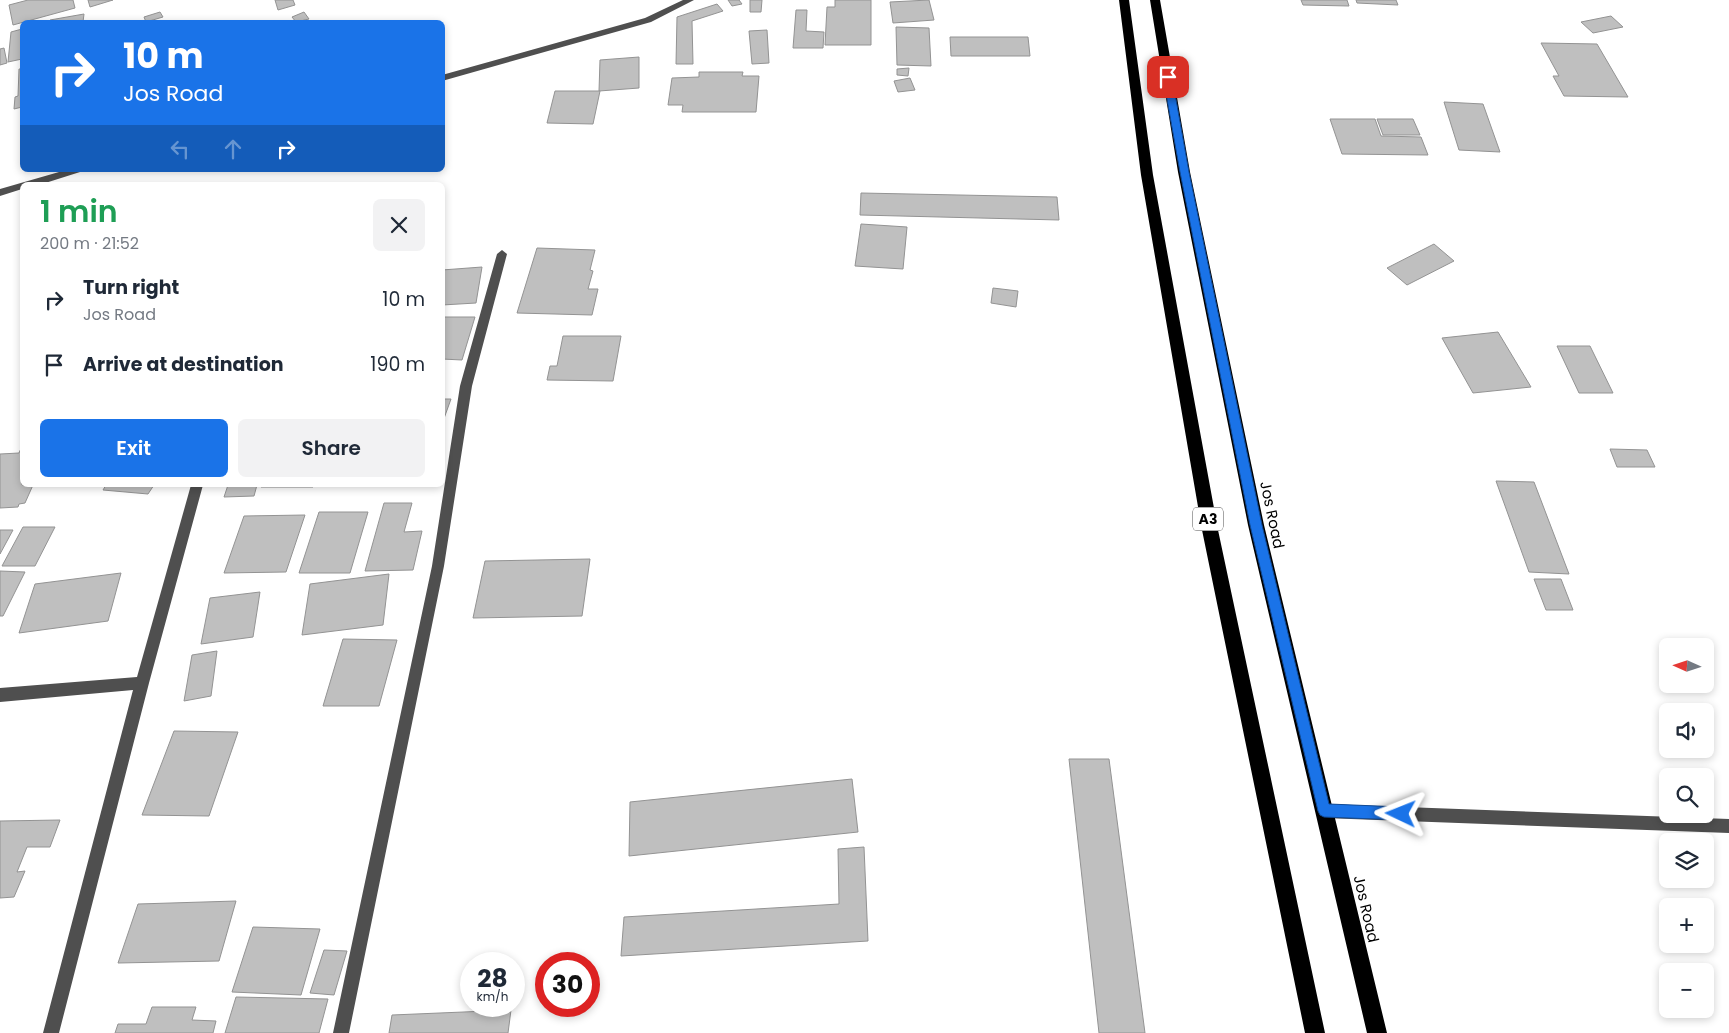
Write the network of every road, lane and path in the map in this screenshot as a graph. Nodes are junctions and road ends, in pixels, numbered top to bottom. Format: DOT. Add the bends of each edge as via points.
graph roads {
  1 [pos="690,0"];
  2 [pos="1124,0"];
  3 [pos="1154,0"];
  4 [pos="445,77"];
  5 [pos="70,172"];
  6 [pos="37,182"];
  7 [pos="20,187"];
  8 [pos="0,193"];
  9 [pos="502,254"];
  10 [pos="196,487"];
  11 [pos="142,683"];
  12 [pos="0,695"];
  13 [pos="1324,811"];
  14 [pos="1729,826"];
  15 [pos="51,1033"];
  16 [pos="341,1033"];
  17 [pos="1315,1033"];
  18 [pos="1377,1033"];
  1 -- 4 [label="street" via="648,20"];
  2 -- 17 [label="highway, A3" via="1147,175 1210,530"];
  3 -- 13 [label="highway, Jos Road" via="1184,172 1256,525"];
  5 -- 6 [label="street"];
  7 -- 8 [label="street"];
  9 -- 16 [label="street" via="466,386 438,566"];
  10 -- 11 [label="street"];
  11 -- 12 [label="street"];
  11 -- 15 [label="street"];
  13 -- 14 [label="street"];
  13 -- 18 [label="highway, Jos Road"];
}
